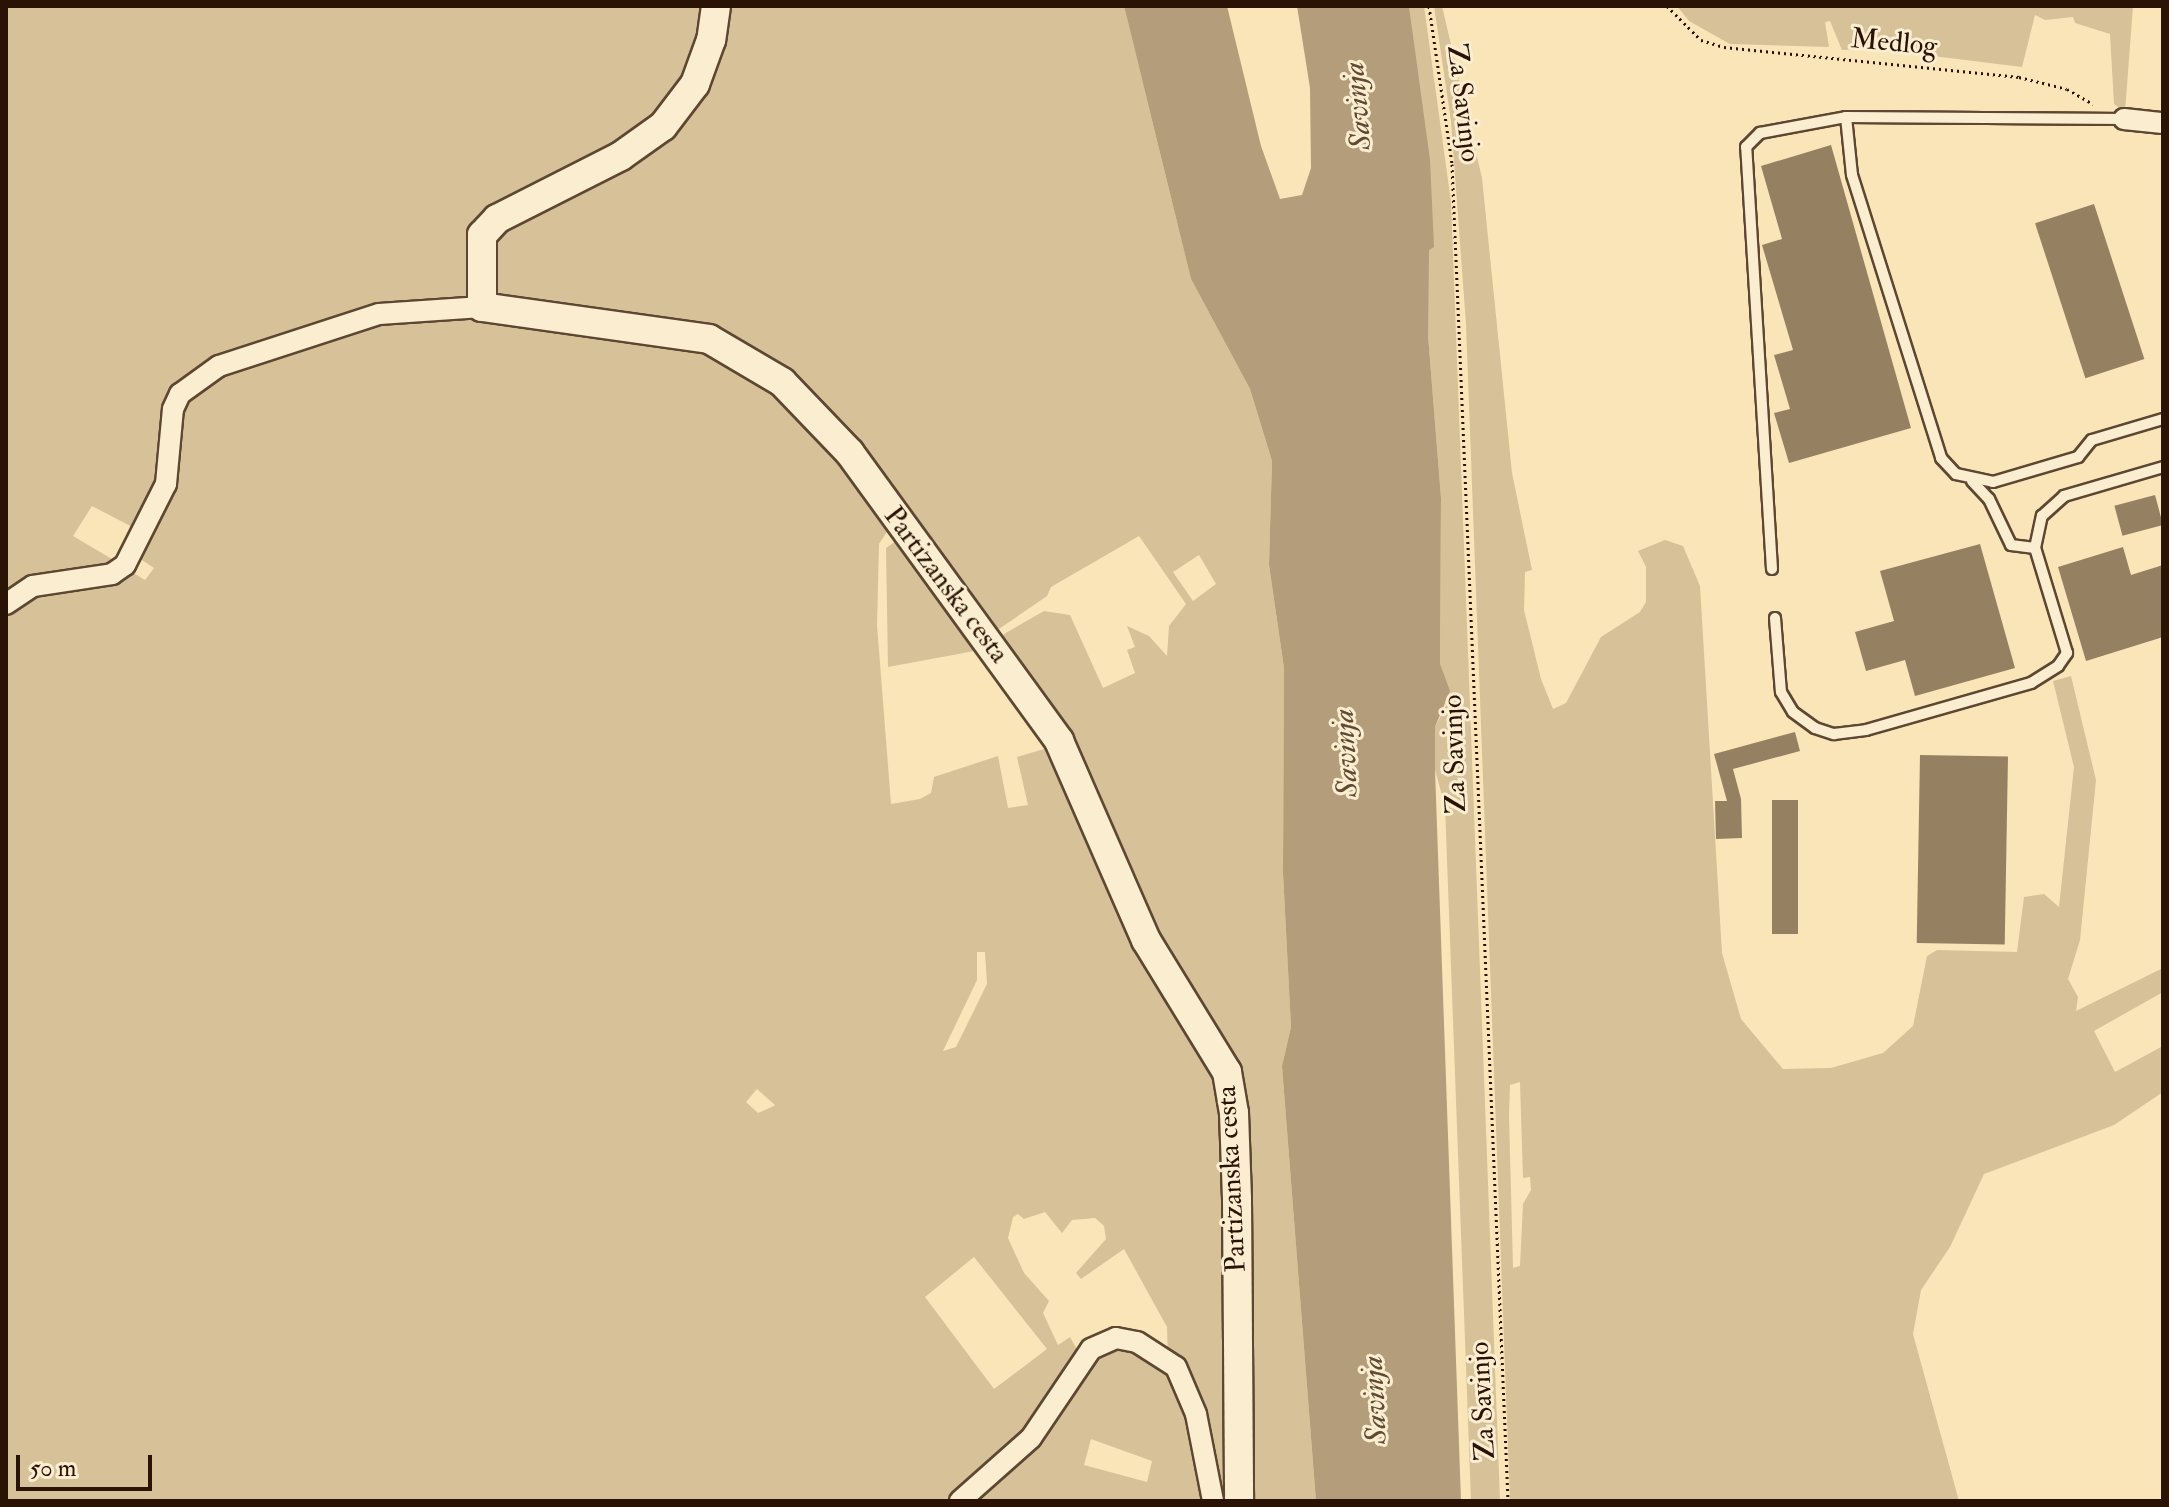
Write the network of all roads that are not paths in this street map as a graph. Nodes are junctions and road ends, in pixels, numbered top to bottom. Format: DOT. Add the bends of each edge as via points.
graph roads {
  1 [pos="716,6"];
  2 [pos="1846,117"];
  3 [pos="2124,119"];
  4 [pos="2163,123"];
  5 [pos="482,307"];
  6 [pos="2163,419"];
  7 [pos="2163,467"];
  8 [pos="1972,481"];
  9 [pos="2035,548"];
  10 [pos="1772,569"];
  11 [pos="6,604"];
  12 [pos="1775,618"];
  13 [pos="960,1501"];
  14 [pos="1213,1501"];
  15 [pos="1239,1501"];
  1 -- 5 [label="street" via="711,40 695,84 663,126 621,156 497,219 482,235"];
  2 -- 3 [label="lane"];
  2 -- 8 [label="lane" via="1852,175 1941,458"];
  2 -- 10 [label="lane" via="1760,133 1746,147"];
  3 -- 4 [label="street"];
  5 -- 11 [label="street" via="379,314 219,366 177,402 166,484 125,565 112,574 33,586"];
  5 -- 15 [label="street, Partizanska cesta" via="709,339 782,382 850,453 1059,741 1146,940 1227,1072 1237,1200"];
  6 -- 8 [label="lane" via="2092,440 2078,457 1993,482"];
  7 -- 9 [label="lane" via="2050,505 2036,530"];
  8 -- 9 [label="lane" via="1989,499 2011,545"];
  9 -- 12 [label="lane" via="2067,653 2058,666 2031,683 1866,730 1834,734 1793,712 1781,692"];
  13 -- 14 [label="street" via="1031,1438 1091,1349 1116,1338 1137,1342 1176,1367 1196,1414"];
}
